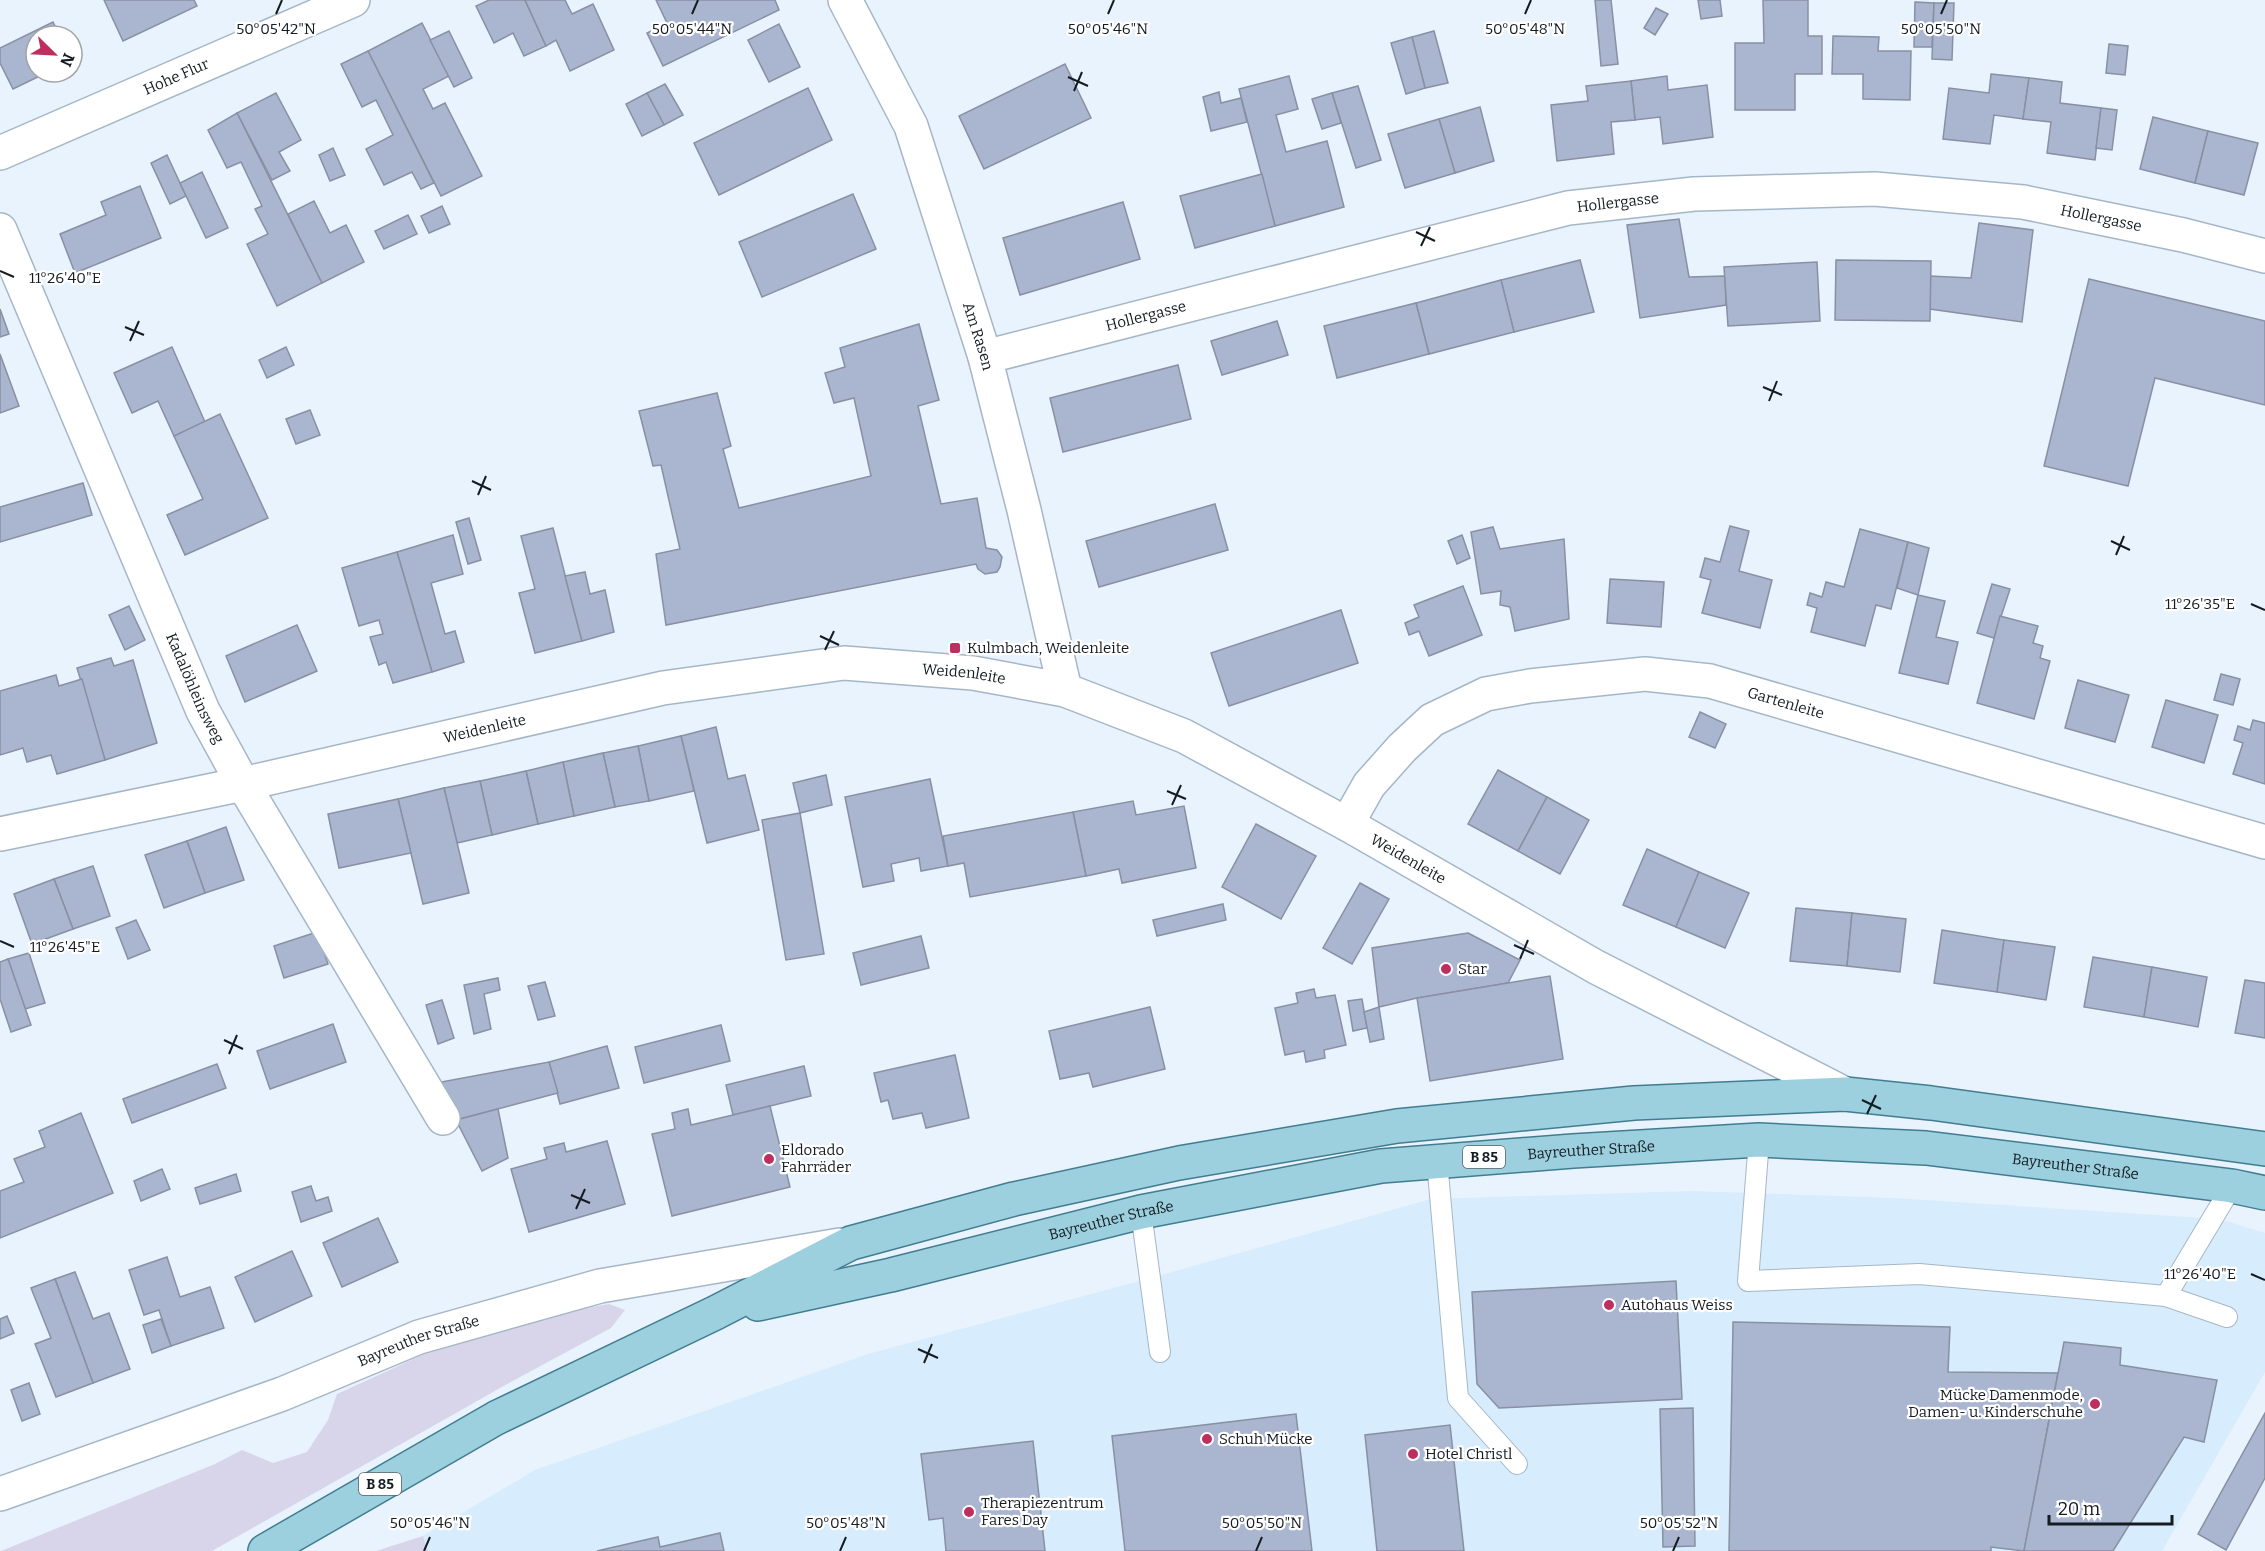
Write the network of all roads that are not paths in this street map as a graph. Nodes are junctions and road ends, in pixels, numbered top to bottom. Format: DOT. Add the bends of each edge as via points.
graph roads {
  1 [pos="353,0"];
  2 [pos="845,0"];
  3 [pos="0,153"];
  4 [pos="0,230"];
  5 [pos="2265,256"];
  6 [pos="985,357"];
  7 [pos="1065,690"];
  8 [pos="243,784"];
  9 [pos="1347,824"];
  10 [pos="0,834"];
  11 [pos="2265,842"];
  12 [pos="1845,1094"];
  13 [pos="443,1119"];
  14 [pos="1759,1140"];
  15 [pos="2265,1149"];
  16 [pos="1437,1161"];
  17 [pos="2232,1186"];
  18 [pos="2265,1193"];
  19 [pos="1141,1212"];
  20 [pos="851,1244"];
  21 [pos="2166,1296"];
  22 [pos="715,1313"];
  23 [pos="2227,1317"];
  24 [pos="1160,1352"];
  25 [pos="1517,1464"];
  26 [pos="0,1494"];
  27 [pos="265,1551"];
  1 -- 3 [label="street, Hohe Flur"];
  2 -- 6 [label="street, Am Rasen" via="911,126"];
  4 -- 8 [label="street, Kadalöhleinsweg" via="203,711"];
  5 -- 6 [label="street, Hollergasse" via="2023,202 1875,189 1694,194 1568,208"];
  6 -- 7 [label="street, Am Rasen"];
  7 -- 8 [label="street, Weidenleite" via="973,674 844,663 663,688"];
  7 -- 9 [label="street, Weidenleite" via="1184,736"];
  8 -- 10 [label="street, Weidenleite"];
  8 -- 13 [label="street, Kadalöhleinsweg"];
  9 -- 11 [label="street, Gartenleite" via="1369,785 1432,720 1486,694 1645,674 1710,681"];
  9 -- 12 [label="street, Weidenleite" via="1596,967"];
  12 -- 15 [label="main road, Bayreuther Straße / B 85"];
  12 -- 20 [label="main road, Bayreuther Straße / B 85" via="1634,1103 1398,1126 1179,1163 1036,1194"];
  14 -- 16 [label="main road, Bayreuther Straße / B 85"];
  14 -- 17 [label="main road, Bayreuther Straße / B 85" via="1926,1148"];
  14 -- 21 [label="lane" via="1748,1281 1919,1274"];
  16 -- 19 [label="main road, Bayreuther Straße / B 85" via="1381,1166"];
  16 -- 25 [label="lane" via="1458,1398"];
  17 -- 18 [label="main road, Bayreuther Straße / B 85"];
  17 -- 21 [label="lane"];
  19 -- 22 [label="main road, Bayreuther Straße / B 85" via="891,1275"];
  19 -- 24 [label="lane"];
  20 -- 22 [label="main road, Bayreuther Straße / B 85"];
  20 -- 26 [label="street, Bayreuther Straße" via="600,1286 419,1337 282,1394"];
  21 -- 23 [label="lane"];
  22 -- 27 [label="main road, Bayreuther Straße / B 85" via="496,1418"];
}
